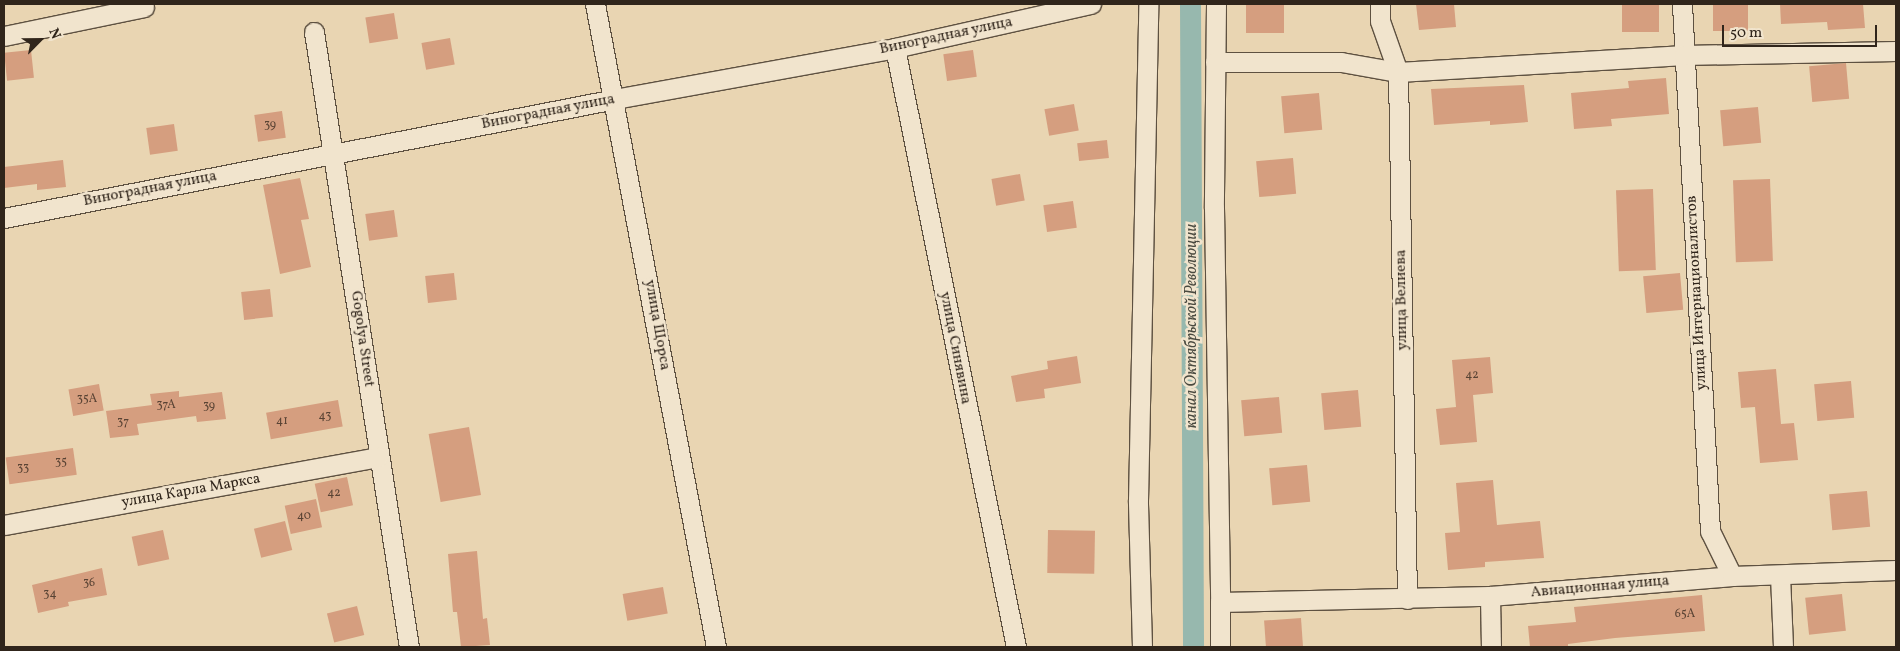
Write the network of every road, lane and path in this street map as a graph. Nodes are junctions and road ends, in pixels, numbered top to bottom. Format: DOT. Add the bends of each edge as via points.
graph roads {
  1 [pos="595,4"];
  2 [pos="1091,4"];
  3 [pos="1148,4"];
  4 [pos="1216,4"];
  5 [pos="1380,4"];
  6 [pos="1682,4"];
  7 [pos="144,6"];
  8 [pos="314,32"];
  9 [pos="4,36"];
  10 [pos="895,48"];
  11 [pos="1896,51"];
  12 [pos="1684,55"];
  13 [pos="1215,62"];
  14 [pos="1398,72"];
  15 [pos="615,99"];
  16 [pos="335,153"];
  17 [pos="4,218"];
  18 [pos="378,457"];
  19 [pos="4,525"];
  20 [pos="1896,570"];
  21 [pos="1780,575"];
  22 [pos="1732,576"];
  23 [pos="1490,596"];
  24 [pos="1407,599"];
  25 [pos="1220,602"];
  26 [pos="409,647"];
  27 [pos="716,647"];
  28 [pos="1016,647"];
  29 [pos="1142,647"];
  30 [pos="1220,647"];
  31 [pos="1492,647"];
  32 [pos="1783,647"];
  1 -- 15 [label="street, улица Щорса"];
  2 -- 10 [label="street, Виноградная улица"];
  3 -- 29 [label="street" via="1138,500"];
  4 -- 13 [label="street"];
  5 -- 14 [label="street, улица Велиева" via="1380,21"];
  6 -- 12 [label="street, улица Интернационалистов"];
  7 -- 9 [label="street"];
  8 -- 16 [label="street, Gogolya Street"];
  10 -- 15 [label="street, Виноградная улица"];
  10 -- 28 [label="street, улица Синявина"];
  11 -- 12 [label="street"];
  12 -- 14 [label="street"];
  12 -- 22 [label="street, улица Интернационалистов" via="1710,531"];
  13 -- 14 [label="street" via="1341,62"];
  13 -- 25 [label="street"];
  14 -- 24 [label="street, улица Велиева"];
  15 -- 16 [label="street, Виноградная улица"];
  15 -- 27 [label="street, улица Щорса"];
  16 -- 17 [label="street, Виноградная улица"];
  16 -- 18 [label="street, Gogolya Street"];
  18 -- 19 [label="street, улица Карла Маркса"];
  18 -- 26 [label="street, Gogolya Street"];
  20 -- 21 [label="street, Авиационная улица"];
  21 -- 22 [label="street, Авиационная улица"];
  21 -- 32 [label="street"];
  22 -- 23 [label="street, Авиационная улица"];
  23 -- 24 [label="street, Авиационная улица"];
  23 -- 31 [label="street"];
  24 -- 25 [label="street, Авиационная улица"];
  25 -- 30 [label="street"];
}
